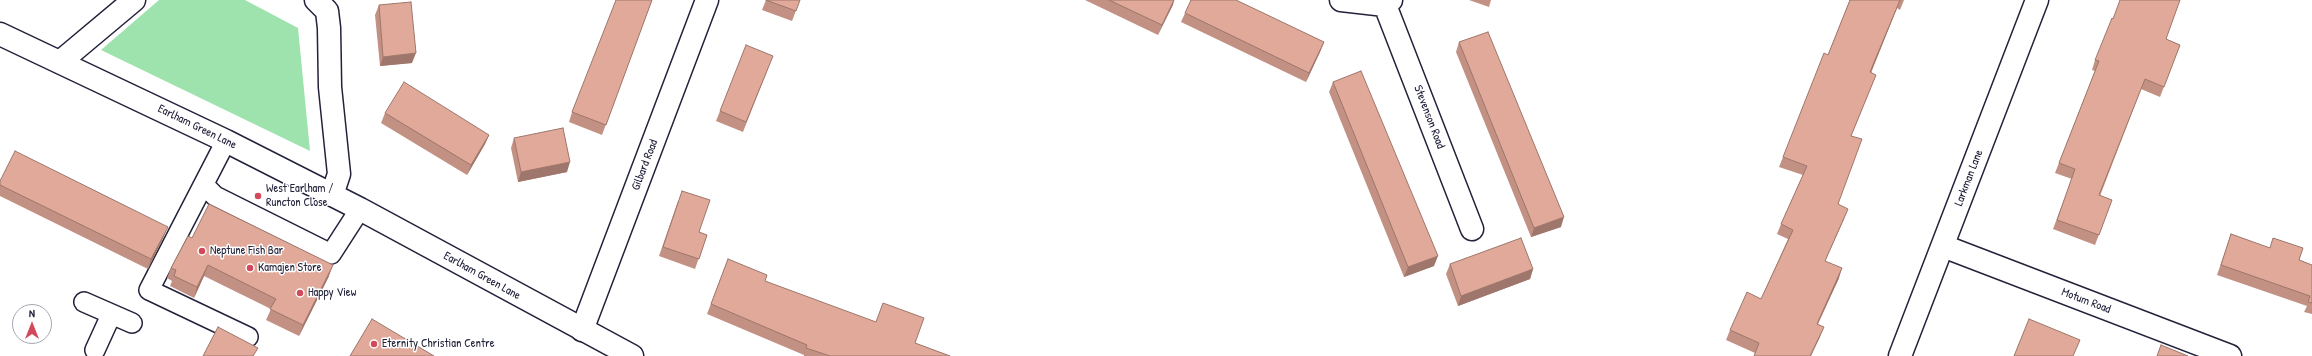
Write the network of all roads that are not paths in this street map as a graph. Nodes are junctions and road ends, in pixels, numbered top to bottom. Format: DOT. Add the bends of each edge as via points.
graph roads {
  1 [pos="134,0"];
  2 [pos="316,0"];
  3 [pos="707,0"];
  4 [pos="1341,0"];
  5 [pos="2037,0"];
  6 [pos="1388,2"];
  7 [pos="0,34"];
  8 [pos="60,62"];
  9 [pos="226,141"];
  10 [pos="204,185"];
  11 [pos="332,195"];
  12 [pos="360,209"];
  13 [pos="1472,229"];
  14 [pos="1943,246"];
  15 [pos="84,302"];
  16 [pos="111,315"];
  17 [pos="132,323"];
  18 [pos="582,330"];
  19 [pos="248,337"];
  20 [pos="95,350"];
  21 [pos="628,355"];
  22 [pos="1900,356"];
  23 [pos="2230,356"];
  1 -- 8 [label="street"];
  2 -- 11 [label="street" via="327,11 329,28 330,86 339,174"];
  3 -- 18 [label="street, Gilbard Road"];
  4 -- 6 [label="street, Stevenson Road"];
  5 -- 14 [label="street, Larkman Lane"];
  6 -- 13 [label="street, Stevenson Road"];
  7 -- 8 [label="street, Earlham Green Lane"];
  8 -- 9 [label="street, Earlham Green Lane"];
  9 -- 10 [label="lane"];
  9 -- 11 [label="street, Earlham Green Lane"];
  10 -- 12 [label="lane" via="216,196 331,254"];
  10 -- 19 [label="lane" via="149,290"];
  11 -- 12 [label="street, Earlham Green Lane"];
  12 -- 18 [label="street, Earlham Green Lane"];
  14 -- 22 [label="street, Larkman Lane"];
  14 -- 23 [label="street, Motum Road"];
  15 -- 16 [label="lane"];
  16 -- 17 [label="lane"];
  16 -- 20 [label="lane"];
  18 -- 21 [label="street, Earlham Green Lane"];
}
